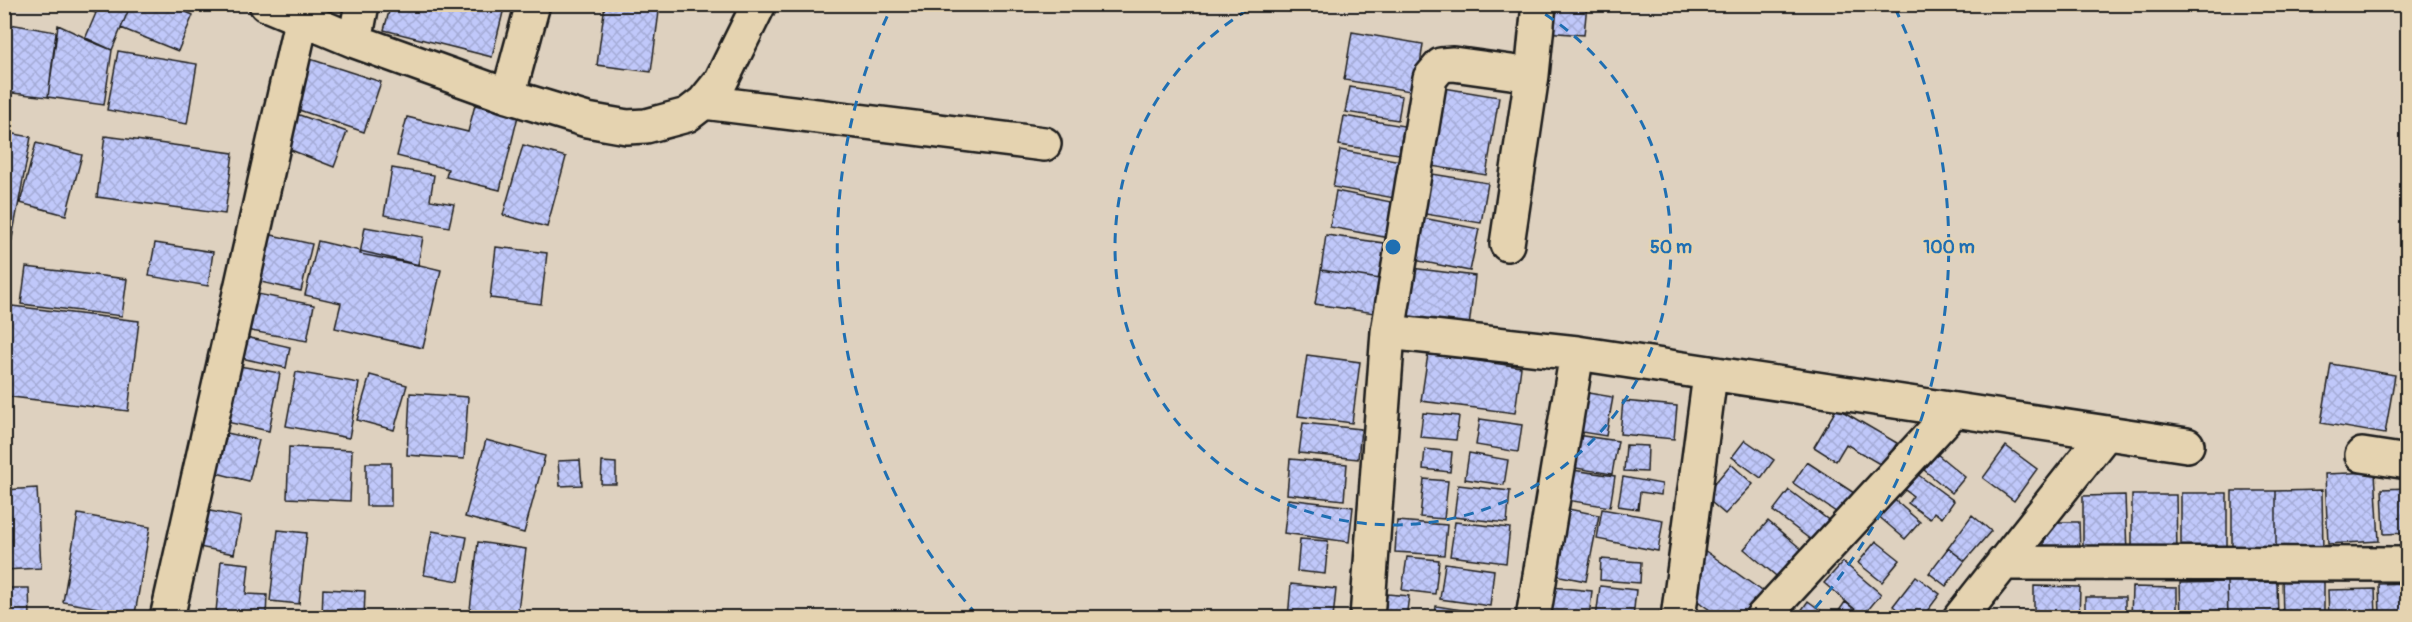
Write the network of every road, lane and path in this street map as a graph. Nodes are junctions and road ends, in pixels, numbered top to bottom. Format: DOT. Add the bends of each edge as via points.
graph roads {
  1 [pos="266,4"];
  2 [pos="362,4"];
  3 [pos="533,4"];
  4 [pos="759,4"];
  5 [pos="1539,4"];
  6 [pos="302,18"];
  7 [pos="355,41"];
  8 [pos="1533,75"];
  9 [pos="508,96"];
  10 [pos="704,102"];
  11 [pos="1044,144"];
  12 [pos="1507,244"];
  13 [pos="1388,332"];
  14 [pos="1577,353"];
  15 [pos="1710,375"];
  16 [pos="1954,410"];
  17 [pos="2106,433"];
  18 [pos="2187,445"];
  19 [pos="2362,455"];
  20 [pos="2408,462"];
  21 [pos="2003,563"];
  22 [pos="2408,564"];
  23 [pos="167,618"];
  24 [pos="1367,618"];
  25 [pos="1533,618"];
  26 [pos="1678,618"];
  27 [pos="1762,618"];
  28 [pos="1960,618"];
  1 -- 6 [label="street"];
  2 -- 7 [label="street"];
  3 -- 9 [label="street"];
  4 -- 10 [label="street" via="721,81"];
  5 -- 8 [label="street"];
  6 -- 7 [label="street"];
  6 -- 23 [label="street"];
  7 -- 9 [label="street"];
  8 -- 12 [label="street"];
  8 -- 13 [label="street" via="1453,64 1441,65 1430,78"];
  9 -- 10 [label="street" via="587,120 627,127 687,115"];
  10 -- 11 [label="street"];
  13 -- 14 [label="street"];
  13 -- 24 [label="street"];
  14 -- 15 [label="street"];
  14 -- 25 [label="street"];
  15 -- 16 [label="street"];
  15 -- 26 [label="street"];
  16 -- 17 [label="street"];
  16 -- 27 [label="street"];
  17 -- 18 [label="street"];
  17 -- 21 [label="street"];
  19 -- 20 [label="street"];
  21 -- 22 [label="street"];
  21 -- 28 [label="street"];
}
